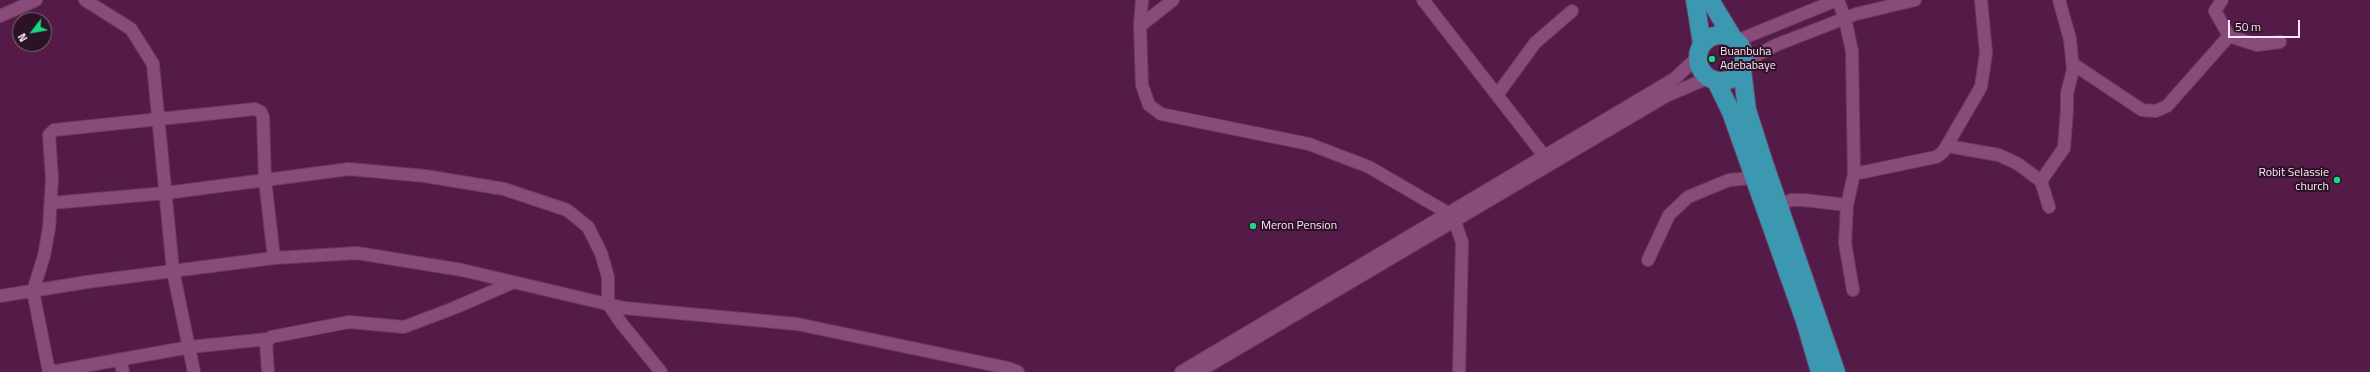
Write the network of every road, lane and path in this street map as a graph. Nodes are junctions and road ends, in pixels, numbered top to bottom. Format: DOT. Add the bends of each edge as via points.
graph roads {
  1 [pos="36,0"];
  2 [pos="85,0"];
  3 [pos="1142,0"];
  4 [pos="1173,0"];
  5 [pos="1424,0"];
  6 [pos="1695,0"];
  7 [pos="1710,0"];
  8 [pos="1838,0"];
  9 [pos="1915,0"];
  10 [pos="1981,0"];
  11 [pos="2059,0"];
  12 [pos="2222,0"];
  13 [pos="1866,6"];
  14 [pos="1572,11"];
  15 [pos="0,16"];
  16 [pos="1845,20"];
  17 [pos="1140,26"];
  18 [pos="2229,36"];
  19 [pos="1735,40"];
  20 [pos="2280,42"];
  21 [pos="1700,51"];
  22 [pos="2073,64"];
  23 [pos="1743,65"];
  24 [pos="1712,79"];
  25 [pos="1497,95"];
  26 [pos="158,120"];
  27 [pos="1947,146"];
  28 [pos="1547,160"];
  29 [pos="1854,174"];
  30 [pos="1754,178"];
  31 [pos="265,180"];
  32 [pos="2042,181"];
  33 [pos="166,193"];
  34 [pos="51,203"];
  35 [pos="1778,205"];
  36 [pos="1847,205"];
  37 [pos="2049,207"];
  38 [pos="1452,217"];
  39 [pos="274,258"];
  40 [pos="1648,260"];
  41 [pos="174,271"];
  42 [pos="514,282"];
  43 [pos="1854,290"];
  44 [pos="33,291"];
  45 [pos="0,296"];
  46 [pos="608,304"];
  47 [pos="1811,318"];
  48 [pos="268,339"];
  49 [pos="190,347"];
  50 [pos="120,359"];
  51 [pos="1826,366"];
  52 [pos="50,372"];
  53 [pos="123,372"];
  54 [pos="194,372"];
  55 [pos="268,372"];
  56 [pos="661,372"];
  57 [pos="1018,372"];
  58 [pos="1181,372"];
  59 [pos="1198,372"];
  60 [pos="1459,372"];
  1 -- 15 [label="street"];
  2 -- 26 [label="street" via="131,29 153,64"];
  3 -- 17 [label="street"];
  4 -- 17 [label="street"];
  5 -- 25 [label="street"];
  6 -- 21 [label="highway"];
  7 -- 19 [label="highway"];
  8 -- 16 [label="street"];
  8 -- 19 [label="street"];
  9 -- 13 [label="street"];
  10 -- 27 [label="street" via="1986,53 1981,88"];
  11 -- 22 [label="street" via="2069,35"];
  12 -- 18 [label="street" via="2215,11"];
  13 -- 16 [label="street"];
  14 -- 25 [label="street" via="1535,43"];
  16 -- 23 [label="street" via="1776,45"];
  16 -- 29 [label="street" via="1852,51"];
  17 -- 38 [label="street" via="1142,84 1150,105 1161,114 1309,144 1369,167"];
  18 -- 20 [label="street" via="2257,45"];
  18 -- 22 [label="street" via="2167,106 2156,111 2142,110"];
  19 -- 21 [label="highway" via="1722,34 1715,35"];
  19 -- 23 [label="highway" via="1741,47"];
  21 -- 24 [label="highway" via="1699,66"];
  21 -- 28 [label="street" via="1674,79"];
  22 -- 32 [label="street" via="2066,93 2068,109 2064,148"];
  23 -- 24 [label="highway" via="1731,80"];
  23 -- 35 [label="highway" via="1748,110"];
  24 -- 28 [label="street" via="1666,96"];
  24 -- 30 [label="highway" via="1728,105"];
  25 -- 28 [label="street"];
  26 -- 31 [label="street" via="255,109 261,112"];
  26 -- 33 [label="street"];
  26 -- 34 [label="street" via="51,132"];
  27 -- 29 [label="street" via="1936,157"];
  27 -- 32 [label="street" via="1999,154"];
  28 -- 38 [label="street"];
  29 -- 36 [label="street"];
  30 -- 40 [label="street" via="1729,180 1688,197 1668,215"];
  30 -- 47 [label="highway"];
  31 -- 33 [label="street"];
  31 -- 39 [label="street"];
  31 -- 46 [label="street" via="349,170 425,176 504,189 567,210 588,227 601,253 608,277"];
  32 -- 37 [label="street"];
  33 -- 34 [label="street"];
  33 -- 41 [label="street"];
  34 -- 44 [label="street" via="44,256"];
  35 -- 36 [label="street" via="1791,200 1804,200"];
  35 -- 47 [label="highway"];
  36 -- 43 [label="street" via="1845,243"];
  38 -- 58 [label="street"];
  38 -- 59 [label="street"];
  38 -- 60 [label="street" via="1462,242"];
  39 -- 41 [label="street"];
  39 -- 42 [label="street" via="357,253 462,270"];
  41 -- 44 [label="street"];
  41 -- 49 [label="street"];
  42 -- 46 [label="street"];
  42 -- 48 [label="street" via="404,327 349,322"];
  44 -- 45 [label="street"];
  44 -- 52 [label="street"];
  46 -- 56 [label="street"];
  46 -- 57 [label="street" via="624,308 797,324"];
  47 -- 51 [label="highway"];
  48 -- 49 [label="street"];
  48 -- 55 [label="street"];
  49 -- 50 [label="street"];
  49 -- 54 [label="street"];
  50 -- 52 [label="street"];
  50 -- 53 [label="street"];
}
